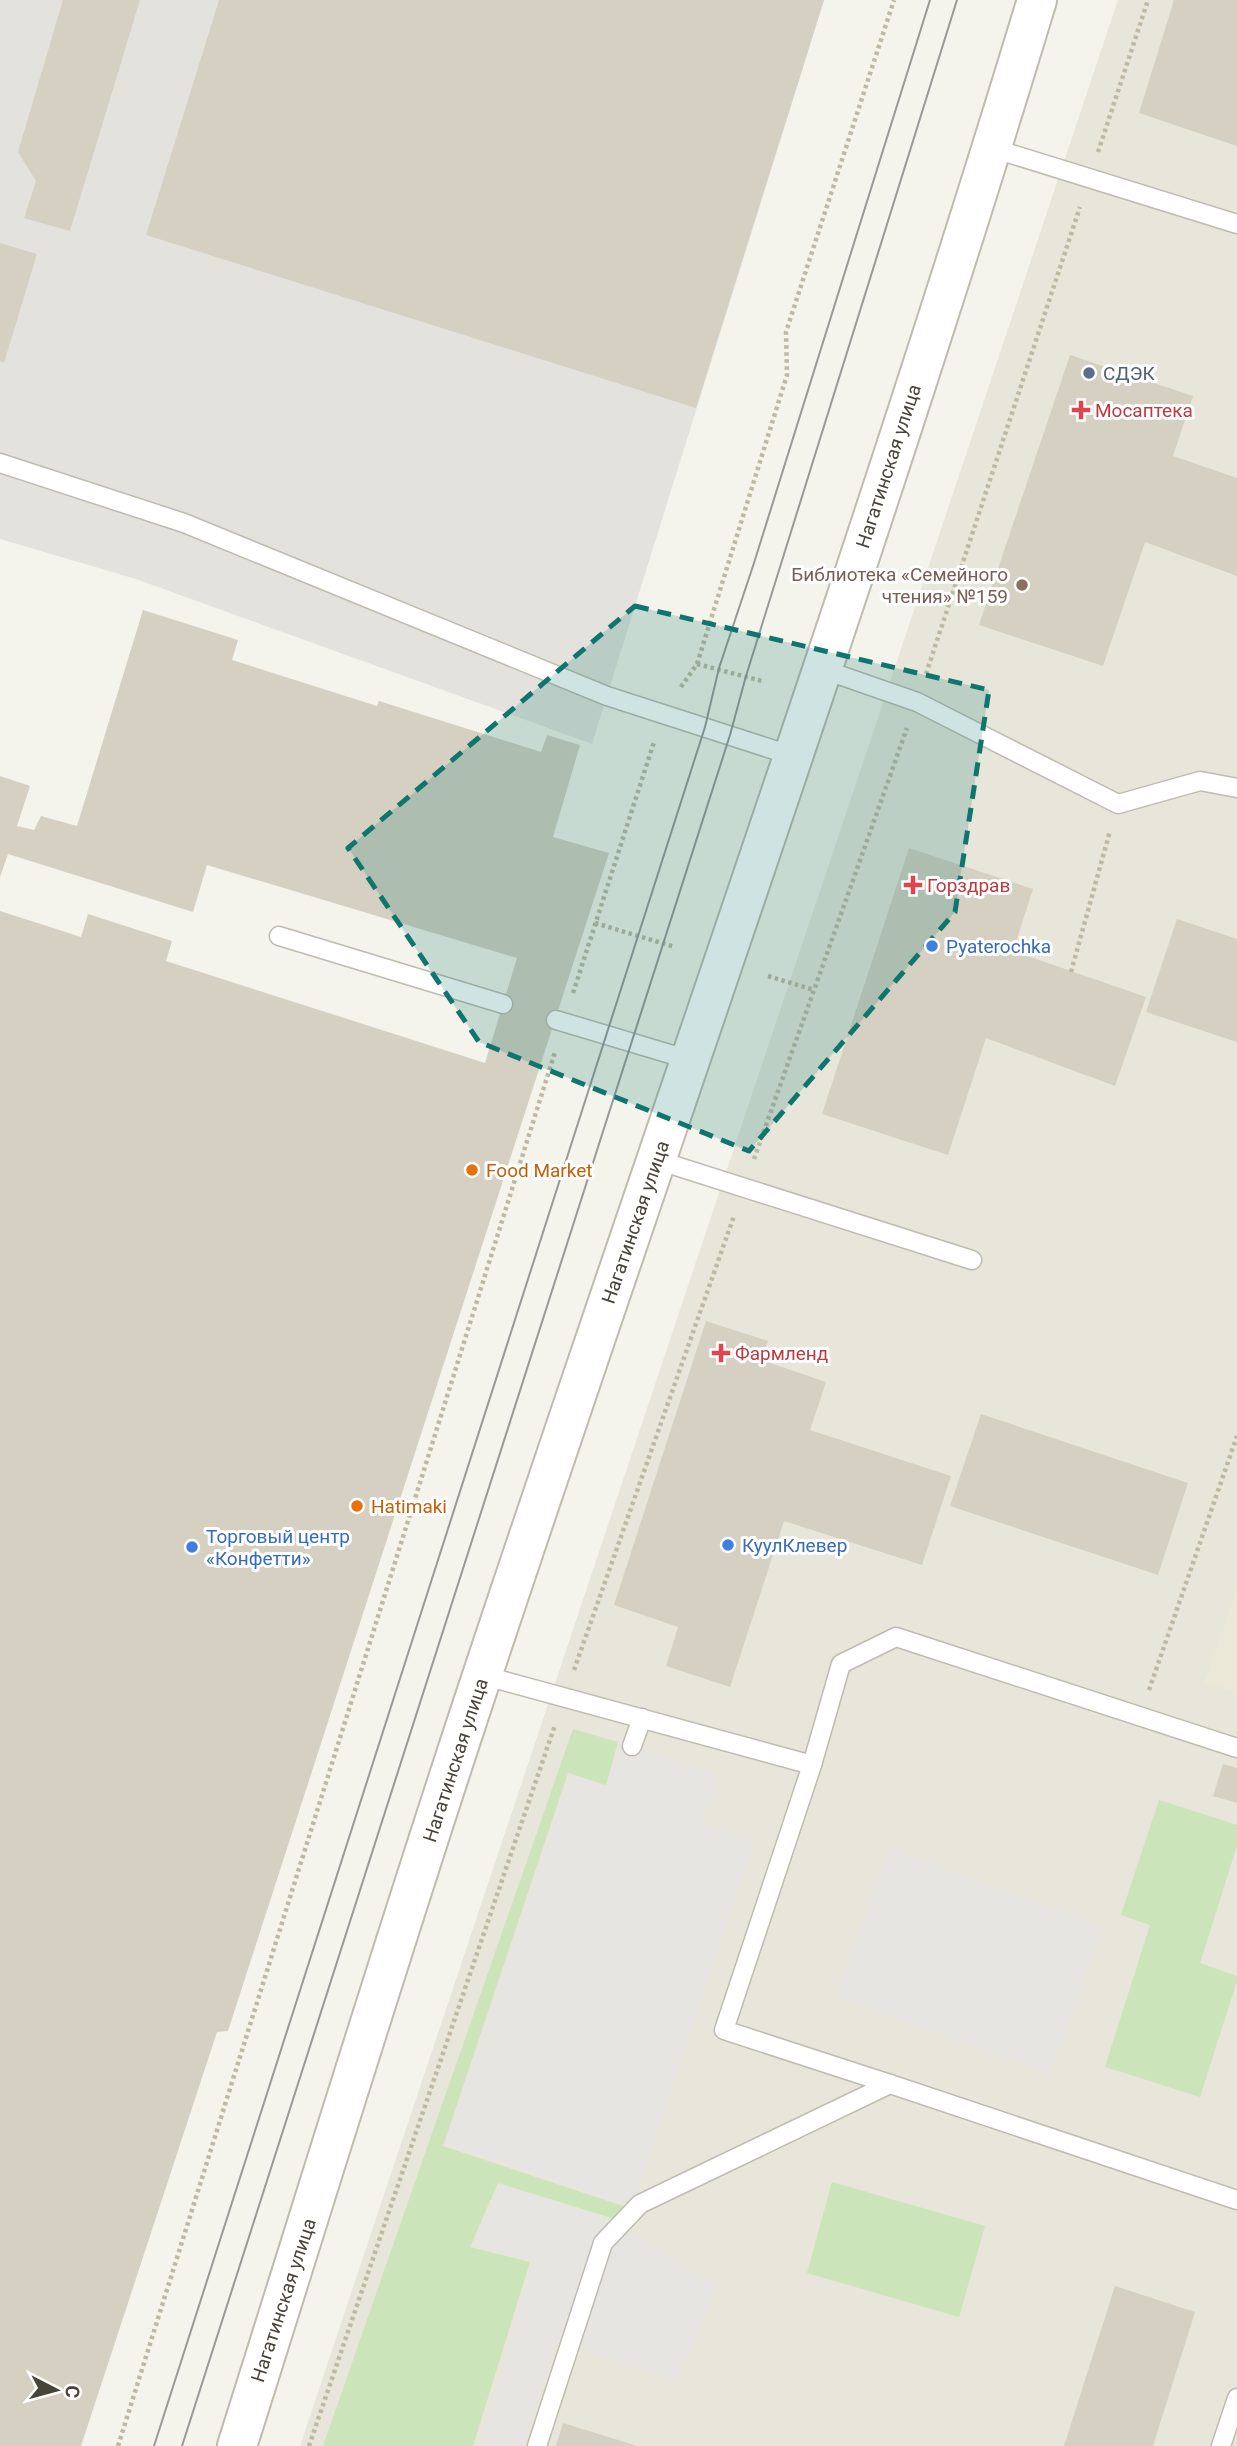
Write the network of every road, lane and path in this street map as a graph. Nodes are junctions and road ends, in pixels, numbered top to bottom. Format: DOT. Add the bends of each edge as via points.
graph roads {
  1 [pos="894,0"];
  2 [pos="1037,0"];
  3 [pos="1148,0"];
  4 [pos="992,148"];
  5 [pos="1089,178"];
  6 [pos="1237,224"];
  7 [pos="0,463"];
  8 [pos="697,664"];
  9 [pos="822,669"];
  10 [pos="762,681"];
  11 [pos="917,702"];
  12 [pos="663,713"];
  13 [pos="793,756"];
  14 [pos="1237,788"];
  15 [pos="1118,804"];
  16 [pos="595,923"];
  17 [pos="279,936"];
  18 [pos="675,947"];
  19 [pos="1071,972"];
  20 [pos="768,976"];
  21 [pos="814,990"];
  22 [pos="503,1004"];
  23 [pos="560,1021"];
  24 [pos="690,1060"];
  25 [pos="657,1160"];
  26 [pos="744,1187"];
  27 [pos="972,1260"];
  28 [pos="1237,1436"];
  29 [pos="482,1675"];
  30 [pos="564,1697"];
  31 [pos="1140,1716"];
  32 [pos="642,1718"];
  33 [pos="632,1746"];
  34 [pos="1237,1748"];
  35 [pos="811,1765"];
  36 [pos="890,2084"];
  37 [pos="1237,2200"];
  38 [pos="1237,2398"];
  39 [pos="118,2446"];
  40 [pos="237,2446"];
  41 [pos="309,2446"];
  42 [pos="537,2446"];
  43 [pos="1221,2446"];
  1 -- 8 [label="path" via="786,331 788,375"];
  2 -- 4 [label="street, Нагатинская улица"];
  3 -- 5 [label="path"];
  4 -- 5 [label="lane"];
  4 -- 9 [label="street, Нагатинская улица"];
  5 -- 6 [label="lane"];
  5 -- 11 [label="path"];
  7 -- 12 [label="lane" via="184,523 607,696"];
  8 -- 10 [label="path"];
  8 -- 12 [label="path"];
  9 -- 11 [label="lane"];
  9 -- 13 [label="street, Нагатинская улица"];
  11 -- 15 [label="lane"];
  11 -- 21 [label="path"];
  12 -- 13 [label="lane"];
  12 -- 16 [label="path"];
  13 -- 24 [label="street, Нагатинская улица"];
  14 -- 15 [label="lane" via="1200,781"];
  15 -- 19 [label="path"];
  16 -- 18 [label="path"];
  16 -- 23 [label="path"];
  17 -- 22 [label="lane"];
  20 -- 21 [label="path"];
  21 -- 26 [label="path"];
  23 -- 24 [label="lane"];
  23 -- 39 [label="path"];
  24 -- 25 [label="street, Нагатинская улица"];
  25 -- 26 [label="lane"];
  25 -- 29 [label="street, Нагатинская улица"];
  26 -- 27 [label="lane"];
  26 -- 30 [label="path"];
  28 -- 31 [label="path"];
  29 -- 30 [label="lane"];
  29 -- 40 [label="street, Нагатинская улица"];
  30 -- 32 [label="lane"];
  30 -- 41 [label="path"];
  31 -- 34 [label="lane"];
  31 -- 35 [label="lane" via="896,1637 841,1664"];
  32 -- 33 [label="lane"];
  32 -- 35 [label="lane"];
  35 -- 36 [label="lane" via="724,2030"];
  36 -- 37 [label="lane"];
  36 -- 42 [label="lane" via="640,2204 603,2243"];
  38 -- 43 [label="lane"];
}
